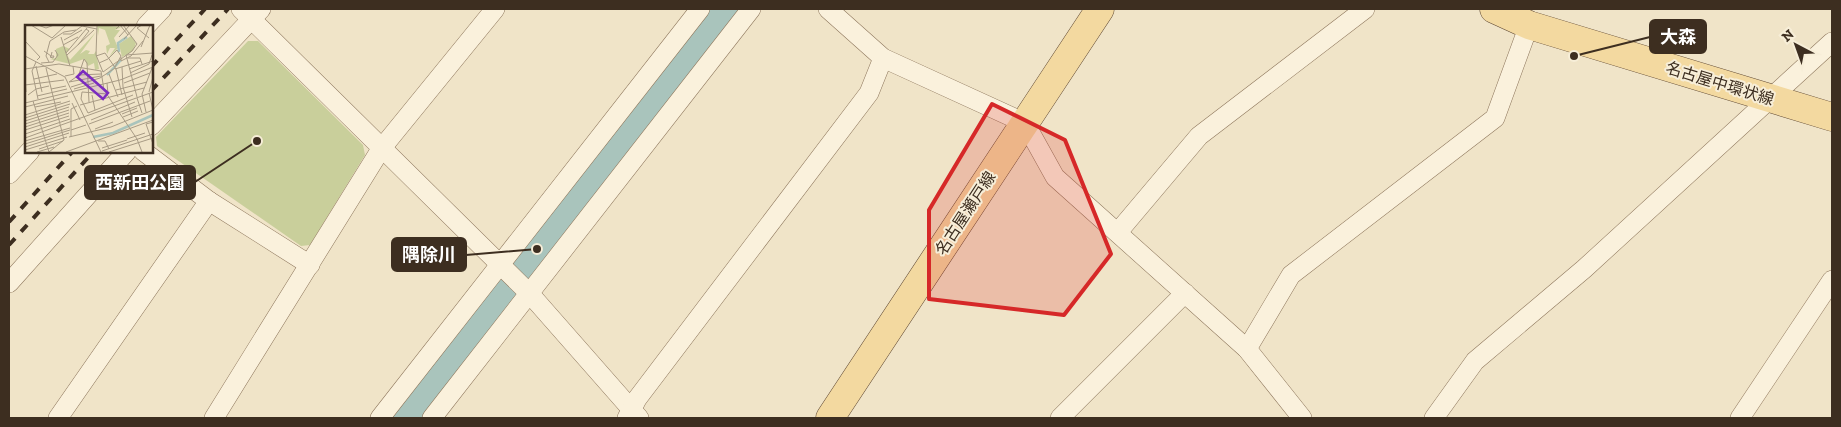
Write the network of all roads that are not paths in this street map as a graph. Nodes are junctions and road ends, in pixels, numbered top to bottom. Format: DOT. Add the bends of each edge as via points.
graph roads {
  1 [pos="162,9"];
  2 [pos="495,9"];
  3 [pos="700,9"];
  4 [pos="751,9"];
  5 [pos="828,9"];
  6 [pos="1100,9"];
  7 [pos="1365,9"];
  8 [pos="1494,9"];
  9 [pos="251,12"];
  10 [pos="147,25"];
  11 [pos="1530,25"];
  12 [pos="1832,42"];
  13 [pos="883,58"];
  14 [pos="1768,98"];
  15 [pos="1832,117"];
  16 [pos="1025,122"];
  17 [pos="152,125"];
  18 [pos="381,149"];
  19 [pos="29,152"];
  20 [pos="126,152"];
  21 [pos="144,152"];
  22 [pos="9,174"];
  23 [pos="209,201"];
  24 [pos="1118,232"];
  25 [pos="500,264"];
  26 [pos="310,265"];
  27 [pos="9,283"];
  28 [pos="1831,285"];
  29 [pos="1185,293"];
  30 [pos="530,294"];
  31 [pos="1247,349"];
  32 [pos="633,416"];
  33 [pos="58,418"];
  34 [pos="214,418"];
  35 [pos="380,418"];
  36 [pos="432,418"];
  37 [pos="830,418"];
  38 [pos="1060,418"];
  39 [pos="1302,418"];
  40 [pos="1434,418"];
  41 [pos="1740,418"];
  1 -- 10 [label="street"];
  2 -- 18 [label="street"];
  3 -- 25 [label="street"];
  4 -- 30 [label="street"];
  5 -- 13 [label="street"];
  6 -- 16 [label="main road, 名古屋瀬戸線"];
  7 -- 24 [label="street" via="1199,136"];
  8 -- 11 [label="main road, 名古屋中環状線"];
  9 -- 17 [label="street"];
  9 -- 18 [label="street"];
  11 -- 14 [label="main road, 名古屋中環状線"];
  11 -- 31 [label="street" via="1495,118 1291,275"];
  12 -- 14 [label="street" via="1796,77"];
  13 -- 16 [label="street"];
  13 -- 32 [label="street" via="869,92 643,391"];
  14 -- 15 [label="main road, 名古屋中環状線"];
  14 -- 40 [label="street" via="1584,269 1475,361"];
  16 -- 24 [label="street" via="1055,177"];
  16 -- 37 [label="main road, 名古屋瀬戸線"];
  18 -- 25 [label="street"];
  18 -- 26 [label="street"];
  19 -- 22 [label="street"];
  20 -- 27 [label="street"];
  21 -- 23 [label="street"];
  23 -- 26 [label="street"];
  23 -- 33 [label="street"];
  24 -- 29 [label="street"];
  25 -- 30 [label="street"];
  25 -- 35 [label="street"];
  26 -- 34 [label="street"];
  28 -- 41 [label="street"];
  29 -- 31 [label="street"];
  29 -- 38 [label="street"];
  30 -- 32 [label="street"];
  30 -- 36 [label="street"];
  31 -- 39 [label="street"];
}
